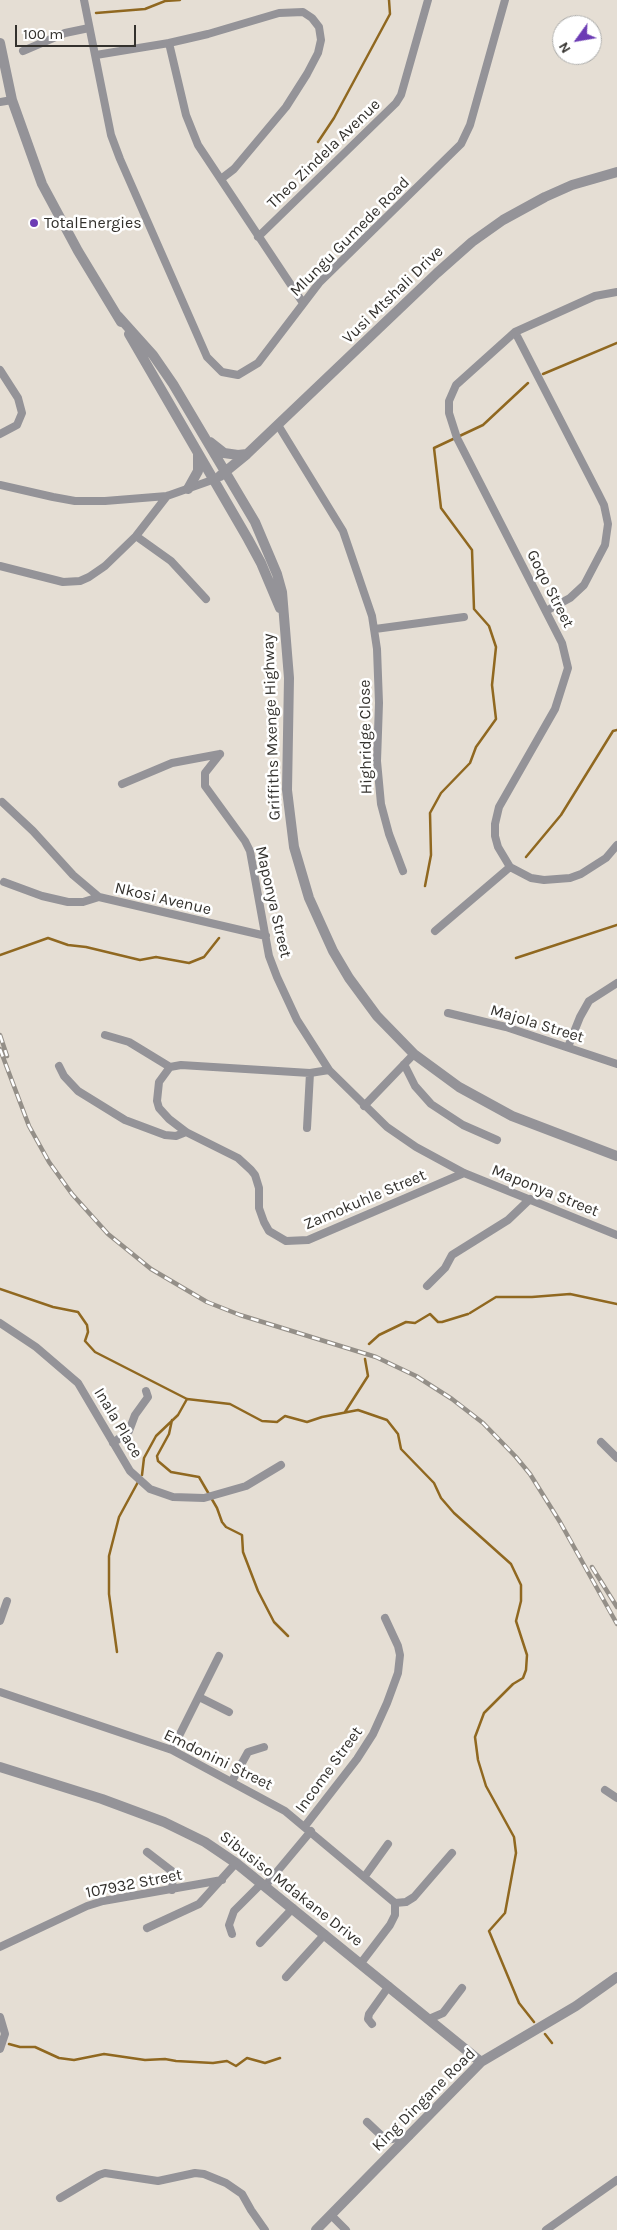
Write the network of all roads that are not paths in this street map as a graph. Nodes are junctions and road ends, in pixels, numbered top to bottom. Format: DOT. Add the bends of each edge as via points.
graph roads {
  1 [pos="84,0"];
  2 [pos="428,0"];
  3 [pos="505,0"];
  4 [pos="89,28"];
  5 [pos="0,43"];
  6 [pos="169,43"];
  7 [pos="23,51"];
  8 [pos="96,55"];
  9 [pos="12,100"];
  10 [pos="0,102"];
  11 [pos="617,172"];
  12 [pos="221,179"];
  13 [pos="258,237"];
  14 [pos="617,292"];
  15 [pos="302,302"];
  16 [pos="118,316"];
  17 [pos="515,332"];
  18 [pos="1,374"];
  19 [pos="278,425"];
  20 [pos="200,430"];
  21 [pos="0,434"];
  22 [pos="198,451"];
  23 [pos="247,454"];
  24 [pos="225,473"];
  25 [pos="215,480"];
  26 [pos="0,485"];
  27 [pos="188,489"];
  28 [pos="167,496"];
  29 [pos="136,536"];
  30 [pos="0,566"];
  31 [pos="206,599"];
  32 [pos="546,611"];
  33 [pos="282,613"];
  34 [pos="464,617"];
  35 [pos="375,629"];
  36 [pos="122,784"];
  37 [pos="2,802"];
  38 [pos="617,845"];
  39 [pos="510,867"];
  40 [pos="403,871"];
  41 [pos="4,882"];
  42 [pos="99,897"];
  43 [pos="435,931"];
  44 [pos="266,936"];
  45 [pos="617,983"];
  46 [pos="448,1014"];
  47 [pos="104,1035"];
  48 [pos="568,1048"];
  49 [pos="414,1054"];
  50 [pos="404,1064"];
  51 [pos="617,1064"];
  52 [pos="59,1066"];
  53 [pos="170,1067"];
  54 [pos="329,1070"];
  55 [pos="310,1072"];
  56 [pos="364,1106"];
  57 [pos="307,1128"];
  58 [pos="186,1132"];
  59 [pos="497,1140"];
  60 [pos="617,1156"];
  61 [pos="464,1173"];
  62 [pos="530,1200"];
  63 [pos="617,1235"];
  64 [pos="426,1286"];
  65 [pos="0,1323"];
  66 [pos="146,1391"];
  67 [pos="601,1442"];
  68 [pos="113,1443"];
  69 [pos="617,1458"];
  70 [pos="281,1465"];
  71 [pos="7,1600"];
  72 [pos="385,1618"];
  73 [pos="0,1621"];
  74 [pos="219,1656"];
  75 [pos="0,1692"];
  76 [pos="199,1697"];
  77 [pos="229,1712"];
  78 [pos="264,1747"];
  79 [pos="172,1750"];
  80 [pos="0,1767"];
  81 [pos="232,1781"];
  82 [pos="605,1790"];
  83 [pos="617,1798"];
  84 [pos="308,1828"];
  85 [pos="388,1844"];
  86 [pos="147,1852"];
  87 [pos="452,1853"];
  88 [pos="236,1863"];
  89 [pos="365,1876"];
  90 [pos="222,1880"];
  91 [pos="264,1884"];
  92 [pos="172,1890"];
  93 [pos="395,1903"];
  94 [pos="293,1908"];
  95 [pos="147,1928"];
  96 [pos="232,1934"];
  97 [pos="325,1934"];
  98 [pos="260,1943"];
  99 [pos="0,1947"];
  100 [pos="361,1963"];
  101 [pos="286,1977"];
  102 [pos="617,1977"];
  103 [pos="389,1986"];
  104 [pos="462,1988"];
  105 [pos="0,2017"];
  106 [pos="429,2018"];
  107 [pos="372,2024"];
  108 [pos="0,2049"];
  109 [pos="481,2062"];
  110 [pos="367,2122"];
  111 [pos="409,2136"];
  112 [pos="617,2180"];
  113 [pos="60,2198"];
  114 [pos="331,2216"];
  115 [pos="265,2230"];
  116 [pos="316,2230"];
  117 [pos="346,2230"];
  118 [pos="546,2230"];
  1 -- 4 [label="street, Mlungu Gumede Road"];
  2 -- 13 [label="street, Theo Zindela Avenue" via="396,104"];
  3 -- 15 [label="street, Mlungu Gumede Road" via="470,125 461,144"];
  4 -- 7 [label="street" via="65,33"];
  4 -- 8 [label="street, Mlungu Gumede Road"];
  5 -- 9 [label="street, Griffiths Mxenge Highway"];
  6 -- 8 [label="street"];
  6 -- 12 [label="street" via="192,133"];
  6 -- 12 [label="street" via="291,11 302,12 319,27 318,53 286,107 234,169"];
  8 -- 15 [label="street, Mlungu Gumede Road" via="115,146 202,347 211,361 230,375 252,368 265,355"];
  9 -- 10 [label="street"];
  9 -- 16 [label="street, Griffiths Mxenge Highway" via="42,184"];
  11 -- 19 [label="street, Vusi Mtshali Drive" via="545,197 487,231 449,261"];
  12 -- 13 [label="street"];
  13 -- 15 [label="street"];
  14 -- 17 [label="street, Goqo Street" via="595,296"];
  16 -- 20 [label="street, Griffiths Mxenge Highway" via="153,355"];
  16 -- 22 [label="street, Griffiths Mxenge Highway"];
  17 -- 32 [label="street" via="598,492 608,524 605,545 584,585 570,598"];
  17 -- 32 [label="street, Goqo Street" via="456,385 449,402 449,413 457,438"];
  18 -- 21 [label="street" via="18,398 22,413 17,425"];
  19 -- 23 [label="street, Vusi Mtshali Drive"];
  19 -- 35 [label="street, Highridge Close" via="343,531"];
  20 -- 23 [label="street" via="224,452 238,456"];
  20 -- 24 [label="street, Griffiths Mxenge Highway"];
  22 -- 25 [label="street, Griffiths Mxenge Highway"];
  22 -- 27 [label="street" via="198,471"];
  23 -- 24 [label="street, Vusi Mtshali Drive"];
  24 -- 25 [label="street, Vusi Mtshali Drive"];
  24 -- 33 [label="street, Griffiths Mxenge Highway" via="271,556 282,592"];
  25 -- 27 [label="street"];
  25 -- 33 [label="street, Griffiths Mxenge Highway" via="261,563"];
  26 -- 28 [label="street" via="75,501 122,501"];
  27 -- 28 [label="street"];
  28 -- 29 [label="street"];
  29 -- 30 [label="street" via="97,572 80,581 63,582"];
  29 -- 31 [label="street" via="171,561"];
  32 -- 39 [label="street, Goqo Street" via="562,644 567,676 556,709 496,816 498,847"];
  33 -- 49 [label="street, Griffiths Mxenge Highway" via="289,678 287,790 300,869 321,925 349,978 377,1016"];
  34 -- 35 [label="street"];
  35 -- 40 [label="street, Highridge Close" via="379,703 377,762 381,804"];
  36 -- 44 [label="street, Maponya Street" via="172,763 220,754 205,773 205,786 250,851"];
  37 -- 42 [label="street, Nkosi Avenue"];
  38 -- 39 [label="street" via="594,867 570,878 538,879"];
  39 -- 43 [label="street"];
  41 -- 42 [label="street" via="68,902"];
  42 -- 44 [label="street, Nkosi Avenue"];
  44 -- 54 [label="street, Maponya Street" via="284,995"];
  45 -- 48 [label="street" via="589,1001"];
  46 -- 48 [label="street, Majola Street" via="506,1027"];
  47 -- 53 [label="street" via="129,1042"];
  48 -- 51 [label="street, Majola Street"];
  49 -- 50 [label="street"];
  49 -- 60 [label="street, Griffiths Mxenge Highway" via="458,1087 498,1109"];
  50 -- 56 [label="street"];
  50 -- 59 [label="street" via="415,1086 431,1104"];
  52 -- 58 [label="street" via="78,1091 125,1120 165,1135 176,1136"];
  53 -- 55 [label="street"];
  53 -- 58 [label="street, Zamokuhle Street" via="159,1082 157,1101 168,1120"];
  54 -- 55 [label="street"];
  54 -- 56 [label="street, Maponya Street"];
  55 -- 57 [label="street"];
  56 -- 61 [label="street, Maponya Street" via="416,1147"];
  58 -- 61 [label="street, Zamokuhle Street" via="238,1158 251,1170 259,1188 259,1208 269,1231 292,1242 331,1231"];
  61 -- 62 [label="street, Maponya Street"];
  62 -- 63 [label="street, Maponya Street"];
  62 -- 64 [label="street" via="508,1220 452,1255 445,1268"];
  65 -- 68 [label="street, Inala Place" via="36,1347 74,1379"];
  66 -- 68 [label="street" via="148,1398 135,1415 129,1431"];
  67 -- 69 [label="street"];
  68 -- 70 [label="street, Inala Place" via="130,1470 150,1489 173,1497 201,1498 223,1494 246,1486"];
  71 -- 73 [label="street"];
  72 -- 84 [label="street, Income Street" via="400,1656 398,1673 387,1703 357,1759"];
  74 -- 76 [label="street"];
  75 -- 79 [label="street, Emdonini Street"];
  76 -- 77 [label="street"];
  76 -- 79 [label="street"];
  78 -- 81 [label="street" via="248,1752"];
  79 -- 81 [label="street, Emdonini Street"];
  80 -- 88 [label="street, Sibusiso Mdakane Drive" via="164,1822 188,1832"];
  81 -- 84 [label="street, Emdonini Street"];
  82 -- 83 [label="street"];
  84 -- 89 [label="street, Emdonini Street"];
  84 -- 91 [label="street, Income Street"];
  85 -- 89 [label="street"];
  86 -- 92 [label="street" via="173,1872"];
  87 -- 93 [label="street" via="414,1898"];
  88 -- 90 [label="street"];
  88 -- 91 [label="street, Sibusiso Mdakane Drive"];
  89 -- 93 [label="street, Emdonini Street"];
  90 -- 92 [label="street, 107932 Street"];
  90 -- 95 [label="street" via="199,1904"];
  91 -- 94 [label="street, Sibusiso Mdakane Drive"];
  91 -- 96 [label="street, Income Street" via="234,1912 229,1925"];
  92 -- 99 [label="street, 107932 Street" via="94,1904"];
  93 -- 100 [label="street" via="395,1915 390,1925"];
  94 -- 97 [label="street, Sibusiso Mdakane Drive"];
  94 -- 98 [label="street"];
  97 -- 100 [label="street, Sibusiso Mdakane Drive"];
  97 -- 101 [label="street"];
  100 -- 103 [label="street, Sibusiso Mdakane Drive"];
  102 -- 109 [label="street, King Dingane Road" via="576,2006"];
  103 -- 106 [label="street, Sibusiso Mdakane Drive"];
  103 -- 107 [label="street" via="369,2014"];
  104 -- 106 [label="street" via="443,2014"];
  105 -- 108 [label="street" via="5,2034"];
  106 -- 109 [label="street, Sibusiso Mdakane Drive"];
  109 -- 111 [label="street, King Dingane Road"];
  110 -- 111 [label="street" via="386,2140"];
  111 -- 114 [label="street, King Dingane Road"];
  112 -- 118 [label="street"];
  113 -- 115 [label="street" via="99,2175 158,2181 204,2174 242,2194"];
  114 -- 116 [label="street, King Dingane Road"];
  114 -- 117 [label="street"];
}
